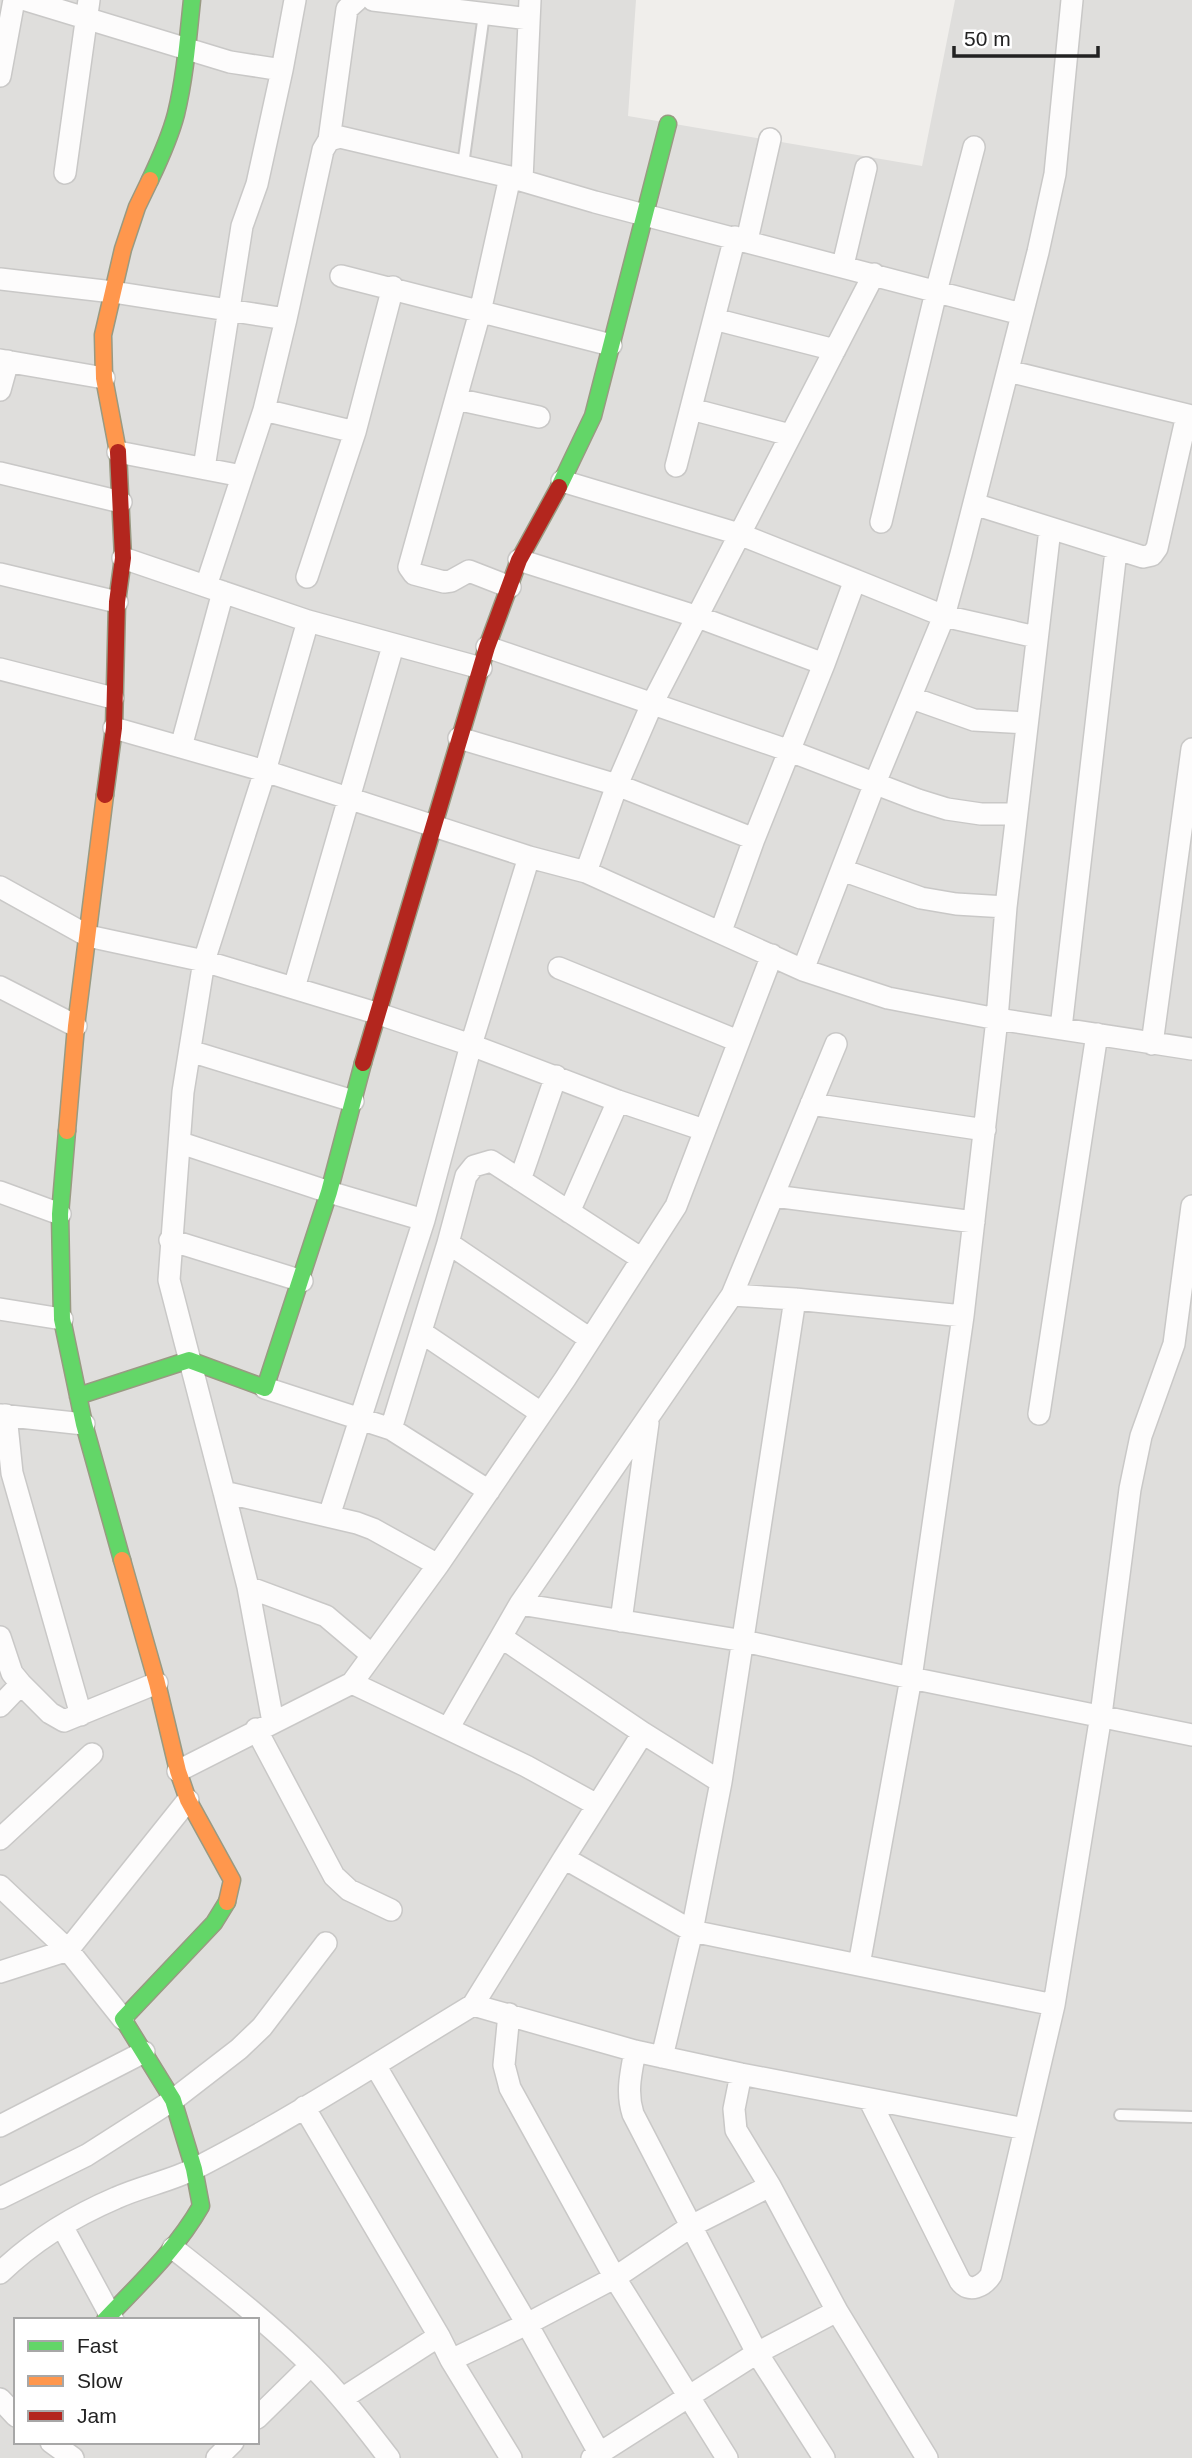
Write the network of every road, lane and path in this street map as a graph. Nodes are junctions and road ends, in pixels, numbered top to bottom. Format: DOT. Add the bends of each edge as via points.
graph roads {
  1 [pos="14,0"];
  2 [pos="26,0"];
  3 [pos="192,0"];
  4 [pos="295,0"];
  5 [pos="357,0"];
  6 [pos="373,0"];
  7 [pos="1072,0"];
  8 [pos="88,9"];
  9 [pos="529,10"];
  10 [pos="484,14"];
  11 [pos="187,50"];
  12 [pos="282,70"];
  13 [pos="0,76"];
  14 [pos="668,124"];
  15 [pos="770,139"];
  16 [pos="329,140"];
  17 [pos="974,147"];
  18 [pos="463,165"];
  19 [pos="866,168"];
  20 [pos="65,173"];
  21 [pos="516,178"];
  22 [pos="644,214"];
  23 [pos="741,239"];
  24 [pos="843,265"];
  25 [pos="874,274"];
  26 [pos="341,275"];
  27 [pos="0,279"];
  28 [pos="393,287"];
  29 [pos="113,292"];
  30 [pos="936,292"];
  31 [pos="230,310"];
  32 [pos="480,312"];
  33 [pos="1021,314"];
  34 [pos="286,319"];
  35 [pos="714,319"];
  36 [pos="611,345"];
  37 [pos="835,350"];
  38 [pos="4,361"];
  39 [pos="1008,371"];
  40 [pos="104,378"];
  41 [pos="0,390"];
  42 [pos="456,399"];
  43 [pos="691,409"];
  44 [pos="264,410"];
  45 [pos="1189,415"];
  46 [pos="539,417"];
  47 [pos="355,432"];
  48 [pos="790,435"];
  49 [pos="118,452"];
  50 [pos="676,466"];
  51 [pos="204,468"];
  52 [pos="0,473"];
  53 [pos="242,475"];
  54 [pos="562,481"];
  55 [pos="121,502"];
  56 [pos="974,505"];
  57 [pos="881,522"];
  58 [pos="1050,529"];
  59 [pos="739,534"];
  60 [pos="1116,551"];
  61 [pos="123,558"];
  62 [pos="519,560"];
  63 [pos="0,574"];
  64 [pos="307,577"];
  65 [pos="855,580"];
  66 [pos="510,587"];
  67 [pos="215,589"];
  68 [pos="117,602"];
  69 [pos="944,616"];
  70 [pos="698,617"];
  71 [pos="308,621"];
  72 [pos="1036,637"];
  73 [pos="393,646"];
  74 [pos="487,647"];
  75 [pos="824,664"];
  76 [pos="481,668"];
  77 [pos="0,669"];
  78 [pos="114,698"];
  79 [pos="912,698"];
  80 [pos="652,704"];
  81 [pos="1026,723"];
  82 [pos="114,728"];
  83 [pos="459,738"];
  84 [pos="181,747"];
  85 [pos="1192,750"];
  86 [pos="790,751"];
  87 [pos="265,771"];
  88 [pos="875,783"];
  89 [pos="617,785"];
  90 [pos="348,798"];
  91 [pos="1016,814"];
  92 [pos="434,826"];
  93 [pos="754,839"];
  94 [pos="528,857"];
  95 [pos="842,870"];
  96 [pos="586,872"];
  97 [pos="0,887"];
  98 [pos="1006,907"];
  99 [pos="721,931"];
  100 [pos="88,936"];
  101 [pos="772,955"];
  102 [pos="204,961"];
  103 [pos="559,968"];
  104 [pos="803,970"];
  105 [pos="0,987"];
  106 [pos="294,988"];
  107 [pos="376,1013"];
  108 [pos="998,1019"];
  109 [pos="76,1026"];
  110 [pos="1061,1028"];
  111 [pos="1097,1034"];
  112 [pos="738,1041"];
  113 [pos="835,1044"];
  114 [pos="1152,1044"];
  115 [pos="471,1045"];
  116 [pos="1192,1049"];
  117 [pos="190,1051"];
  118 [pos="556,1076"];
  119 [pos="353,1101"];
  120 [pos="618,1101"];
  121 [pos="811,1104"];
  122 [pos="704,1130"];
  123 [pos="985,1130"];
  124 [pos="181,1143"];
  125 [pos="520,1180"];
  126 [pos="0,1192"];
  127 [pos="329,1192"];
  128 [pos="774,1196"];
  129 [pos="1192,1206"];
  130 [pos="569,1212"];
  131 [pos="61,1214"];
  132 [pos="424,1220"];
  133 [pos="974,1222"];
  134 [pos="170,1240"];
  135 [pos="448,1243"];
  136 [pos="642,1259"];
  137 [pos="302,1282"];
  138 [pos="732,1295"];
  139 [pos="795,1300"];
  140 [pos="0,1309"];
  141 [pos="963,1316"];
  142 [pos="62,1319"];
  143 [pos="421,1332"];
  144 [pos="590,1339"];
  145 [pos="189,1360"];
  146 [pos="265,1388"];
  147 [pos="78,1396"];
  148 [pos="541,1413"];
  149 [pos="1039,1414"];
  150 [pos="3,1415"];
  151 [pos="649,1417"];
  152 [pos="360,1420"];
  153 [pos="84,1424"];
  154 [pos="391,1429"];
  155 [pos="489,1491"];
  156 [pos="224,1492"];
  157 [pos="329,1516"];
  158 [pos="438,1565"];
  159 [pos="248,1587"];
  160 [pos="520,1604"];
  161 [pos="621,1621"];
  162 [pos="0,1637"];
  163 [pos="500,1637"];
  164 [pos="744,1641"];
  165 [pos="372,1655"];
  166 [pos="11,1674"];
  167 [pos="911,1678"];
  168 [pos="157,1683"];
  169 [pos="352,1683"];
  170 [pos="0,1706"];
  171 [pos="81,1715"];
  172 [pos="1101,1716"];
  173 [pos="265,1726"];
  174 [pos="449,1727"];
  175 [pos="643,1733"];
  176 [pos="1192,1735"];
  177 [pos="92,1755"];
  178 [pos="178,1771"];
  179 [pos="721,1782"];
  180 [pos="188,1800"];
  181 [pos="597,1805"];
  182 [pos="0,1839"];
  183 [pos="564,1858"];
  184 [pos="2,1891"];
  185 [pos="391,1910"];
  186 [pos="692,1931"];
  187 [pos="326,1943"];
  188 [pos="68,1950"];
  189 [pos="859,1965"];
  190 [pos="0,1972"];
  191 [pos="473,2005"];
  192 [pos="1054,2005"];
  193 [pos="509,2014"];
  194 [pos="123,2019"];
  195 [pos="635,2051"];
  196 [pos="144,2052"];
  197 [pos="662,2057"];
  198 [pos="375,2065"];
  199 [pos="741,2074"];
  200 [pos="869,2099"];
  201 [pos="173,2100"];
  202 [pos="304,2107"];
  203 [pos="1119,2115"];
  204 [pos="1192,2117"];
  205 [pos="0,2126"];
  206 [pos="1025,2129"];
  207 [pos="194,2169"];
  208 [pos="770,2186"];
  209 [pos="0,2199"];
  210 [pos="693,2225"];
  211 [pos="62,2226"];
  212 [pos="173,2248"];
  213 [pos="0,2273"];
  214 [pos="616,2277"];
  215 [pos="837,2311"];
  216 [pos="108,2318"];
  217 [pos="110,2318"];
  218 [pos="527,2324"];
  219 [pos="439,2336"];
  220 [pos="757,2353"];
  221 [pos="450,2360"];
  222 [pos="311,2365"];
  223 [pos="687,2397"];
  224 [pos="0,2399"];
  225 [pos="343,2399"];
  226 [pos="14,2414"];
  227 [pos="259,2416"];
  228 [pos="54,2444"];
  229 [pos="231,2444"];
  230 [pos="598,2456"];
  231 [pos="73,2458"];
  232 [pos="217,2458"];
  233 [pos="389,2458"];
  234 [pos="511,2458"];
  235 [pos="727,2458"];
  236 [pos="824,2458"];
  237 [pos="927,2458"];
  1 -- 13 [label="street"];
  2 -- 8 [label="street"];
  3 -- 11 [label="street"];
  4 -- 12 [label="street"];
  5 -- 16 [label="street" via="347,9"];
  6 -- 10 [label="street"];
  7 -- 33 [label="street" via="1055,174"];
  8 -- 11 [label="street"];
  8 -- 20 [label="street"];
  9 -- 10 [label="street"];
  9 -- 21 [label="street"];
  10 -- 18 [label="lane"];
  11 -- 12 [label="street"];
  11 -- 29 [label="street" via="176,114 137,207"];
  12 -- 31 [label="street" via="257,184 242,226"];
  14 -- 22 [label="street"];
  15 -- 23 [label="street"];
  16 -- 18 [label="street" via="340,137"];
  16 -- 34 [label="street"];
  17 -- 30 [label="street"];
  18 -- 21 [label="street"];
  19 -- 24 [label="street"];
  21 -- 22 [label="street"];
  21 -- 32 [label="street"];
  22 -- 23 [label="street"];
  22 -- 36 [label="street"];
  23 -- 24 [label="street"];
  23 -- 35 [label="street"];
  24 -- 25 [label="street"];
  25 -- 30 [label="street"];
  25 -- 37 [label="street"];
  26 -- 28 [label="street"];
  27 -- 29 [label="street"];
  28 -- 32 [label="street"];
  28 -- 47 [label="street"];
  29 -- 31 [label="street"];
  29 -- 40 [label="street" via="103,335"];
  30 -- 33 [label="street"];
  30 -- 57 [label="street"];
  31 -- 34 [label="street"];
  31 -- 51 [label="street"];
  32 -- 36 [label="street"];
  32 -- 42 [label="street"];
  33 -- 39 [label="street"];
  34 -- 44 [label="street"];
  35 -- 37 [label="street"];
  35 -- 43 [label="street"];
  36 -- 54 [label="street" via="593,416"];
  37 -- 48 [label="street"];
  38 -- 40 [label="street"];
  38 -- 41 [label="street"];
  39 -- 45 [label="street"];
  39 -- 56 [label="street"];
  40 -- 49 [label="street"];
  42 -- 46 [label="street"];
  42 -- 66 [label="street" via="409,567 414,574 444,582 469,571"];
  43 -- 48 [label="street"];
  43 -- 50 [label="street"];
  44 -- 47 [label="street"];
  44 -- 53 [label="street"];
  45 -- 60 [label="street" via="1157,548 1143,557"];
  47 -- 64 [label="street"];
  48 -- 59 [label="street"];
  49 -- 51 [label="street"];
  49 -- 55 [label="street"];
  51 -- 53 [label="street"];
  52 -- 55 [label="street"];
  53 -- 67 [label="street"];
  54 -- 59 [label="street"];
  54 -- 62 [label="street"];
  55 -- 61 [label="street"];
  56 -- 58 [label="street"];
  56 -- 69 [label="street"];
  58 -- 60 [label="street"];
  58 -- 72 [label="street"];
  59 -- 65 [label="street"];
  59 -- 70 [label="street"];
  60 -- 110 [label="street"];
  61 -- 67 [label="street"];
  61 -- 68 [label="street"];
  62 -- 66 [label="street"];
  62 -- 70 [label="street"];
  63 -- 68 [label="street"];
  65 -- 69 [label="street"];
  65 -- 75 [label="street"];
  66 -- 74 [label="street"];
  67 -- 71 [label="street"];
  67 -- 84 [label="street"];
  68 -- 78 [label="street"];
  69 -- 72 [label="street"];
  69 -- 79 [label="street"];
  70 -- 75 [label="street"];
  70 -- 80 [label="street"];
  71 -- 73 [label="street"];
  71 -- 87 [label="street"];
  72 -- 81 [label="street"];
  73 -- 76 [label="street"];
  73 -- 90 [label="street"];
  74 -- 76 [label="street"];
  74 -- 80 [label="street"];
  75 -- 86 [label="street"];
  76 -- 83 [label="street"];
  77 -- 78 [label="street"];
  78 -- 82 [label="street"];
  79 -- 81 [label="street" via="974,720"];
  79 -- 88 [label="street"];
  80 -- 86 [label="street"];
  80 -- 89 [label="street"];
  81 -- 91 [label="street"];
  82 -- 84 [label="street"];
  82 -- 100 [label="street"];
  83 -- 89 [label="street"];
  83 -- 92 [label="street"];
  84 -- 87 [label="street"];
  85 -- 114 [label="street"];
  86 -- 88 [label="street"];
  86 -- 93 [label="street"];
  87 -- 90 [label="street"];
  87 -- 102 [label="street"];
  88 -- 91 [label="street" via="947,809"];
  88 -- 95 [label="street"];
  89 -- 93 [label="street"];
  89 -- 96 [label="street"];
  90 -- 92 [label="street"];
  90 -- 106 [label="street"];
  91 -- 98 [label="street"];
  92 -- 94 [label="street"];
  92 -- 107 [label="street"];
  93 -- 99 [label="street"];
  94 -- 96 [label="street"];
  94 -- 115 [label="street"];
  95 -- 98 [label="street" via="921,898"];
  95 -- 104 [label="street"];
  96 -- 99 [label="street"];
  97 -- 100 [label="street"];
  98 -- 108 [label="street"];
  99 -- 101 [label="street"];
  100 -- 102 [label="street"];
  100 -- 109 [label="street"];
  101 -- 104 [label="street"];
  101 -- 112 [label="street"];
  102 -- 106 [label="street"];
  102 -- 117 [label="street"];
  103 -- 112 [label="street"];
  104 -- 108 [label="street" via="888,998"];
  105 -- 109 [label="street"];
  106 -- 107 [label="street"];
  107 -- 115 [label="street"];
  107 -- 119 [label="street"];
  108 -- 110 [label="street"];
  108 -- 123 [label="street"];
  109 -- 131 [label="street"];
  110 -- 111 [label="street"];
  111 -- 114 [label="street"];
  111 -- 149 [label="street"];
  112 -- 122 [label="street"];
  113 -- 121 [label="street"];
  114 -- 116 [label="street"];
  115 -- 118 [label="street"];
  115 -- 132 [label="street"];
  117 -- 119 [label="street"];
  117 -- 124 [label="street"];
  118 -- 120 [label="street"];
  118 -- 125 [label="street"];
  119 -- 127 [label="street"];
  120 -- 122 [label="street"];
  120 -- 130 [label="street"];
  121 -- 123 [label="street"];
  121 -- 128 [label="street"];
  122 -- 136 [label="street" via="676,1206"];
  123 -- 133 [label="street"];
  124 -- 127 [label="street"];
  124 -- 134 [label="street"];
  125 -- 130 [label="street"];
  125 -- 135 [label="street" via="491,1161 474,1166"];
  126 -- 131 [label="street"];
  127 -- 132 [label="street"];
  127 -- 137 [label="street"];
  128 -- 133 [label="street"];
  128 -- 138 [label="street"];
  129 -- 172 [label="street" via="1174,1344 1140,1436 1130,1489"];
  130 -- 136 [label="street"];
  131 -- 142 [label="street"];
  132 -- 152 [label="street"];
  133 -- 141 [label="street"];
  134 -- 137 [label="street"];
  134 -- 145 [label="street" via="169,1280"];
  135 -- 143 [label="street"];
  135 -- 144 [label="street"];
  136 -- 144 [label="street"];
  137 -- 146 [label="street"];
  138 -- 139 [label="street"];
  138 -- 151 [label="street"];
  139 -- 141 [label="street"];
  139 -- 164 [label="street"];
  140 -- 142 [label="street"];
  141 -- 167 [label="street"];
  142 -- 147 [label="street"];
  143 -- 148 [label="street"];
  143 -- 154 [label="street"];
  144 -- 148 [label="street"];
  145 -- 146 [label="street"];
  145 -- 147 [label="street"];
  145 -- 156 [label="street"];
  146 -- 152 [label="street"];
  147 -- 153 [label="street"];
  148 -- 155 [label="street"];
  150 -- 153 [label="street"];
  150 -- 171 [label="street" via="12,1473"];
  151 -- 160 [label="street"];
  151 -- 161 [label="street"];
  152 -- 154 [label="street"];
  152 -- 157 [label="street"];
  153 -- 168 [label="street"];
  154 -- 155 [label="street"];
  155 -- 158 [label="street"];
  156 -- 157 [label="street"];
  156 -- 159 [label="street"];
  157 -- 158 [label="street" via="373,1529"];
  158 -- 165 [label="street"];
  159 -- 165 [label="street" via="326,1616"];
  159 -- 173 [label="street"];
  160 -- 161 [label="street"];
  160 -- 163 [label="street"];
  161 -- 164 [label="street"];
  162 -- 166 [label="street"];
  163 -- 174 [label="street"];
  163 -- 175 [label="street"];
  164 -- 167 [label="street"];
  164 -- 179 [label="street"];
  165 -- 169 [label="street"];
  166 -- 170 [label="street"];
  166 -- 171 [label="street" via="59,1719"];
  167 -- 172 [label="street"];
  167 -- 189 [label="street"];
  168 -- 171 [label="street"];
  168 -- 178 [label="street"];
  169 -- 173 [label="street"];
  169 -- 174 [label="street"];
  172 -- 176 [label="street"];
  172 -- 192 [label="street"];
  173 -- 178 [label="street"];
  173 -- 185 [label="street" via="334,1876 349,1890"];
  174 -- 181 [label="street"];
  175 -- 179 [label="street"];
  175 -- 181 [label="street"];
  177 -- 182 [label="street"];
  178 -- 180 [label="street"];
  179 -- 186 [label="street"];
  180 -- 188 [label="street"];
  180 -- 194 [label="street" via="232,1881 229,1900 214,1923"];
  181 -- 183 [label="street"];
  183 -- 186 [label="street"];
  183 -- 191 [label="street"];
  184 -- 188 [label="street"];
  186 -- 189 [label="street"];
  186 -- 197 [label="street"];
  187 -- 201 [label="street" via="254,2034"];
  188 -- 190 [label="street"];
  188 -- 194 [label="street"];
  189 -- 192 [label="street"];
  191 -- 193 [label="street"];
  191 -- 198 [label="street"];
  192 -- 206 [label="street"];
  193 -- 195 [label="street"];
  193 -- 214 [label="street" via="506,2080"];
  194 -- 196 [label="street"];
  195 -- 197 [label="street"];
  195 -- 210 [label="street" via="628,2087 633,2114"];
  196 -- 201 [label="street"];
  196 -- 205 [label="street"];
  197 -- 199 [label="street"];
  198 -- 202 [label="street"];
  198 -- 218 [label="street"];
  199 -- 200 [label="street"];
  199 -- 208 [label="street" via="734,2109 736,2130"];
  200 -- 206 [label="street"];
  200 -- 206 [label="street" via="960,2281 970,2289 991,2275"];
  201 -- 207 [label="street"];
  201 -- 209 [label="street" via="87,2155"];
  202 -- 207 [label="street"];
  202 -- 219 [label="street"];
  203 -- 204 [label="lane"];
  207 -- 211 [label="street" via="116,2198"];
  207 -- 212 [label="street" via="201,2206"];
  208 -- 210 [label="street"];
  208 -- 215 [label="street"];
  210 -- 214 [label="street"];
  210 -- 220 [label="street"];
  211 -- 213 [label="street" via="26,2248"];
  211 -- 216 [label="street"];
  212 -- 217 [label="street"];
  212 -- 222 [label="street"];
  214 -- 218 [label="street"];
  214 -- 223 [label="street"];
  215 -- 220 [label="street"];
  215 -- 237 [label="street"];
  218 -- 221 [label="street"];
  218 -- 230 [label="street"];
  219 -- 221 [label="street"];
  219 -- 225 [label="street"];
  220 -- 223 [label="street"];
  220 -- 236 [label="street"];
  221 -- 234 [label="street"];
  222 -- 225 [label="street"];
  222 -- 227 [label="street"];
  223 -- 230 [label="street"];
  223 -- 235 [label="street"];
  224 -- 226 [label="street"];
  225 -- 233 [label="street"];
  228 -- 231 [label="street"];
  229 -- 232 [label="street"];
}
